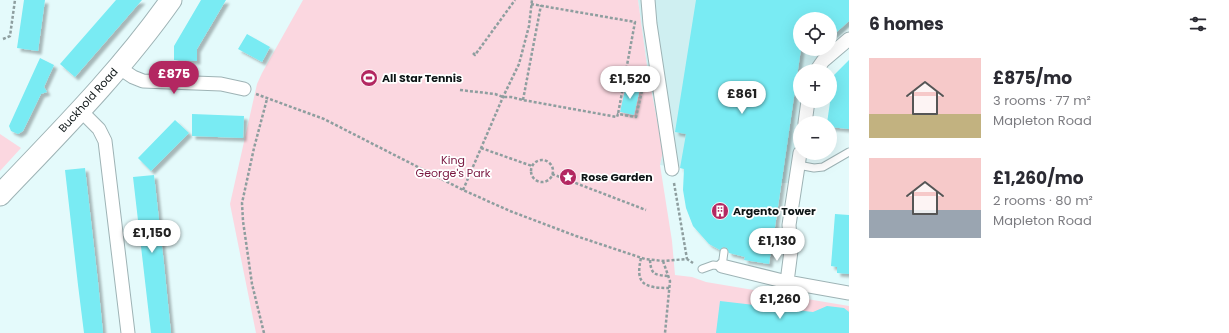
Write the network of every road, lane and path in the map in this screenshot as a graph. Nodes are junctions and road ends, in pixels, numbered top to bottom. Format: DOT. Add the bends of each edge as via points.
graph roads {
  1 [pos="15,0"];
  2 [pos="171,0"];
  3 [pos="515,0"];
  4 [pos="532,0"];
  5 [pos="648,0"];
  6 [pos="532,4"];
  7 [pos="541,5"];
  8 [pos="2,39"];
  9 [pos="849,39"];
  10 [pos="837,46"];
  11 [pos="473,53"];
  12 [pos="118,67"];
  13 [pos="624,82"];
  14 [pos="244,89"];
  15 [pos="460,90"];
  16 [pos="503,97"];
  17 [pos="267,98"];
  18 [pos="523,100"];
  19 [pos="80,110"];
  20 [pos="618,114"];
  21 [pos="481,148"];
  22 [pos="849,152"];
  23 [pos="837,159"];
  24 [pos="799,160"];
  25 [pos="801,160"];
  26 [pos="835,160"];
  27 [pos="532,166"];
  28 [pos="672,169"];
  29 [pos="552,174"];
  30 [pos="464,190"];
  31 [pos="0,196"];
  32 [pos="646,210"];
  33 [pos="773,239"];
  34 [pos="790,242"];
  35 [pos="724,252"];
  36 [pos="641,258"];
  37 [pos="687,259"];
  38 [pos="650,260"];
  39 [pos="663,261"];
  40 [pos="722,266"];
  41 [pos="702,269"];
  42 [pos="668,276"];
  43 [pos="787,282"];
  44 [pos="669,288"];
  45 [pos="849,293"];
  46 [pos="128,333"];
  47 [pos="264,333"];
  48 [pos="666,333"];
  1 -- 8 [label="path" via="10,36"];
  2 -- 12 [label="main road, Buckhold Road" via="142,40"];
  3 -- 11 [label="path" via="475,55"];
  4 -- 6 [label="path"];
  5 -- 28 [label="street"];
  6 -- 7 [label="path"];
  6 -- 16 [label="path" via="519,64"];
  7 -- 13 [label="path" via="635,22"];
  7 -- 18 [label="path"];
  9 -- 10 [label="street"];
  12 -- 14 [label="street" via="143,81 221,84"];
  12 -- 19 [label="main road, Buckhold Road"];
  13 -- 20 [label="path"];
  13 -- 20 [label="path" via="643,86 636,117"];
  14 -- 17 [label="path"];
  15 -- 16 [label="path"];
  16 -- 18 [label="path"];
  16 -- 21 [label="path"];
  17 -- 30 [label="path" via="324,119"];
  17 -- 47 [label="path" via="242,203 252,284"];
  18 -- 20 [label="path" via="618,117"];
  19 -- 31 [label="main road, Buckhold Road"];
  19 -- 46 [label="street" via="99,129 105,142"];
  21 -- 27 [label="path"];
  21 -- 30 [label="path"];
  22 -- 23 [label="lane"];
  24 -- 34 [label="street" via="789,224"];
  25 -- 26 [label="lane" via="814,168"];
  27 -- 29 [label="path" via="537,161 544,160 550,164"];
  27 -- 29 [label="path" via="531,173 538,181 548,180"];
  28 -- 37 [label="path"];
  29 -- 32 [label="path"];
  30 -- 36 [label="path" via="510,211"];
  33 -- 34 [label="lane"];
  34 -- 43 [label="street"];
  35 -- 40 [label="lane"];
  36 -- 38 [label="path"];
  36 -- 44 [label="path" via="641,280 656,288"];
  37 -- 39 [label="path"];
  37 -- 41 [label="path"];
  38 -- 39 [label="path"];
  38 -- 42 [label="path" via="650,269 653,273"];
  39 -- 42 [label="path"];
  40 -- 41 [label="lane" via="713,265"];
  40 -- 43 [label="street"];
  42 -- 44 [label="path"];
  43 -- 45 [label="street"];
  44 -- 48 [label="path"];
}
